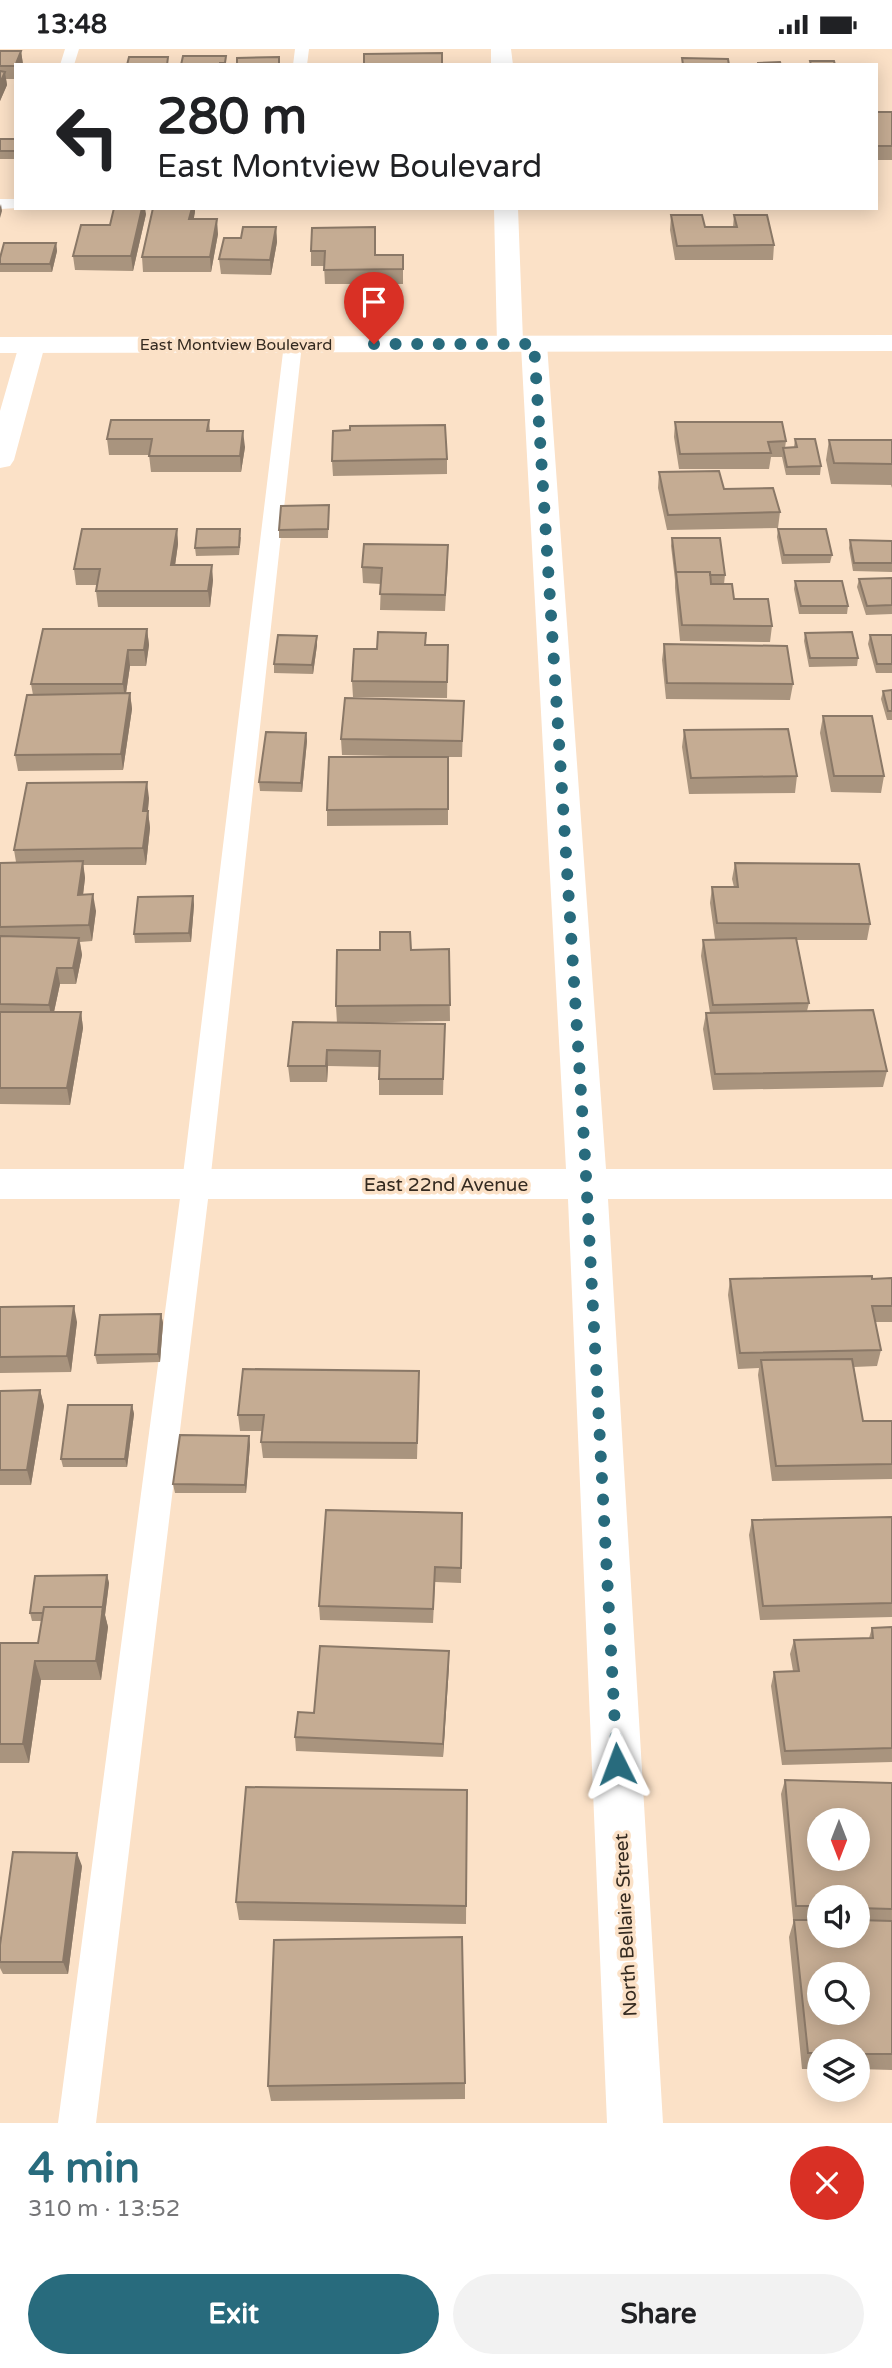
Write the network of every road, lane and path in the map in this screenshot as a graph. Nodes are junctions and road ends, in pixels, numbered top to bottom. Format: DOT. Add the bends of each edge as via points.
graph roads {
  1 [pos="506,210"];
  2 [pos="892,343"];
  3 [pos="293,344"];
  4 [pos="522,344"];
  5 [pos="0,345"];
  6 [pos="32,345"];
  7 [pos="0,460"];
  8 [pos="196,1183"];
  9 [pos="0,1184"];
  10 [pos="587,1184"];
  11 [pos="892,1184"];
  12 [pos="77,2123"];
  13 [pos="635,2123"];
  1 -- 4 [label="street, North Bellaire Street"];
  2 -- 4 [label="street, East Montview Boulevard"];
  3 -- 4 [label="street, East Montview Boulevard"];
  3 -- 6 [label="street, East Montview Boulevard"];
  3 -- 8 [label="lane"];
  4 -- 10 [label="street, North Bellaire Street"];
  5 -- 6 [label="street, East Montview Boulevard"];
  6 -- 7 [label="street"];
  8 -- 9 [label="street, East 22nd Avenue"];
  8 -- 10 [label="street, East 22nd Avenue"];
  8 -- 12 [label="lane"];
  10 -- 11 [label="street, East 22nd Avenue"];
  10 -- 13 [label="street, North Bellaire Street"];
}
